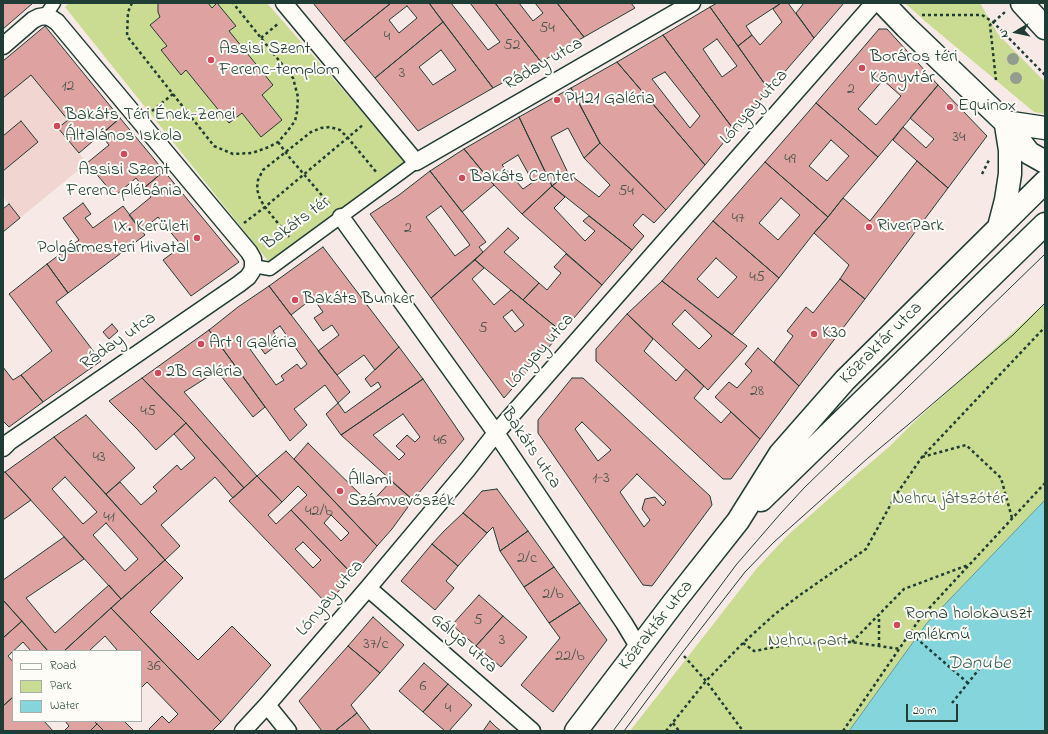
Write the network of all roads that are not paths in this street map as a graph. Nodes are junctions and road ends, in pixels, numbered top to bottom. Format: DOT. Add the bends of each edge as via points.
graph roads {
  1 [pos="54,3"];
  2 [pos="284,3"];
  3 [pos="692,3"];
  4 [pos="874,3"];
  5 [pos="883,3"];
  6 [pos="1022,3"];
  7 [pos="45,16"];
  8 [pos="1045,28"];
  9 [pos="3,46"];
  10 [pos="1005,122"];
  11 [pos="1045,128"];
  12 [pos="1045,146"];
  13 [pos="416,162"];
  14 [pos="1045,162"];
  15 [pos="1045,182"];
  16 [pos="341,217"];
  17 [pos="1045,224"];
  18 [pos="999,227"];
  19 [pos="253,266"];
  20 [pos="496,433"];
  21 [pos="3,448"];
  22 [pos="738,522"];
  23 [pos="368,588"];
  24 [pos="639,648"];
  25 [pos="267,705"];
  26 [pos="243,731"];
  27 [pos="288,731"];
  28 [pos="532,731"];
  29 [pos="576,731"];
  1 -- 7 [label="street"];
  2 -- 13 [label="street"];
  3 -- 13 [label="street, Ráday utca"];
  4 -- 20 [label="street, Lónyay utca"];
  5 -- 10 [label="main road"];
  6 -- 8 [label="main road"];
  7 -- 9 [label="street" via="33,20"];
  7 -- 19 [label="street, Bakáts tér" via="57,22 233,232 249,252"];
  10 -- 11 [label="main road"];
  10 -- 12 [label="main road"];
  10 -- 14 [label="main road" via="1029,153"];
  10 -- 18 [label="main road" via="1010,150 1010,174"];
  13 -- 16 [label="street, Bakáts tér"];
  15 -- 18 [label="main road, Közraktár utca"];
  16 -- 19 [label="street, Bakáts tér" via="270,268"];
  16 -- 20 [label="street, Bakáts utca"];
  17 -- 22 [label="main road, Közraktár utca"];
  18 -- 22 [label="main road, Közraktár utca" via="840,385 780,454"];
  19 -- 21 [label="street, Ráday utca" via="248,277 239,284"];
  20 -- 23 [label="street, Lónyay utca"];
  20 -- 24 [label="street, Bakáts utca"];
  22 -- 24 [label="main road, Közraktár utca"];
  23 -- 25 [label="street, Lónyay utca"];
  23 -- 28 [label="street, Gálya utca"];
  24 -- 29 [label="main road, Közraktár utca"];
  25 -- 26 [label="street, Lónyay utca"];
  25 -- 27 [label="street"];
}
